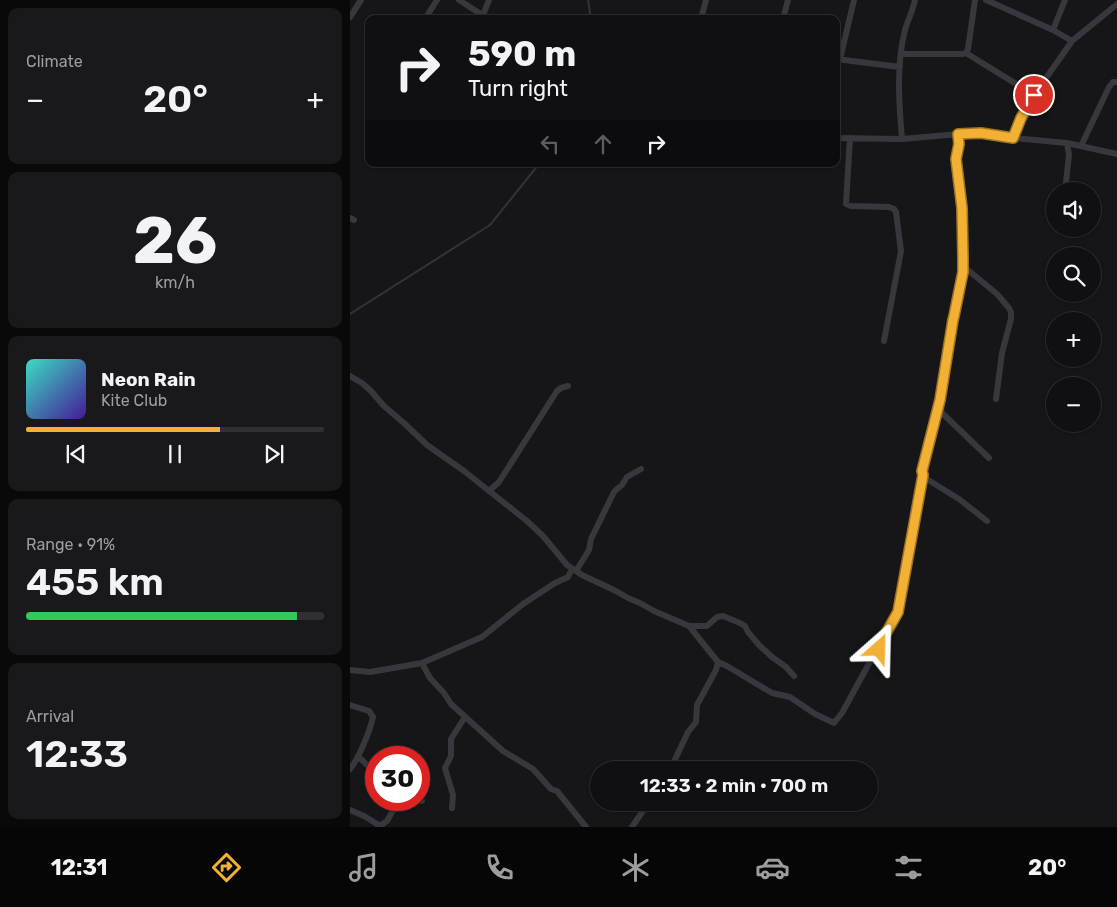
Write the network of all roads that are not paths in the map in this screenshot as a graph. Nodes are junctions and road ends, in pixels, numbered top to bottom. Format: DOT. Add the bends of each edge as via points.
graph roads {
  1 [pos="361,0"];
  2 [pos="437,0"];
  3 [pos="459,0"];
  4 [pos="489,0"];
  5 [pos="706,0"];
  6 [pos="788,0"];
  7 [pos="854,0"];
  8 [pos="915,0"];
  9 [pos="975,0"];
  10 [pos="986,0"];
  11 [pos="1065,0"];
  12 [pos="1117,4"];
  13 [pos="428,15"];
  14 [pos="483,15"];
  15 [pos="702,15"];
  16 [pos="784,15"];
  17 [pos="350,17"];
  18 [pos="1053,30"];
  19 [pos="1072,41"];
  20 [pos="840,52"];
  21 [pos="966,53"];
  22 [pos="901,54"];
  23 [pos="840,59"];
  24 [pos="900,67"];
  25 [pos="1117,82"];
  26 [pos="1034,95"];
  27 [pos="958,134"];
  28 [pos="840,138"];
  29 [pos="850,138"];
  30 [pos="1013,138"];
  31 [pos="902,139"];
  32 [pos="1067,143"];
  33 [pos="1081,146"];
  34 [pos="1117,154"];
  35 [pos="1066,182"];
  36 [pos="963,266"];
  37 [pos="884,341"];
  38 [pos="350,376"];
  39 [pos="568,386"];
  40 [pos="996,399"];
  41 [pos="940,400"];
  42 [pos="989,458"];
  43 [pos="641,469"];
  44 [pos="923,475"];
  45 [pos="489,490"];
  46 [pos="987,521"];
  47 [pos="574,570"];
  48 [pos="689,626"];
  49 [pos="718,662"];
  50 [pos="422,663"];
  51 [pos="350,670"];
  52 [pos="794,676"];
  53 [pos="350,705"];
  54 [pos="465,717"];
  55 [pos="358,756"];
  56 [pos="674,761"];
  57 [pos="365,763"];
  58 [pos="350,769"];
  59 [pos="452,808"];
  60 [pos="350,810"];
  61 [pos="393,811"];
  62 [pos="643,811"];
  63 [pos="380,826"];
  64 [pos="586,827"];
  65 [pos="632,827"];
  1 -- 17 [label="street"];
  2 -- 13 [label="street"];
  3 -- 14 [label="street"];
  4 -- 14 [label="street"];
  5 -- 15 [label="street"];
  6 -- 16 [label="street"];
  7 -- 20 [label="street"];
  8 -- 22 [label="street"];
  9 -- 21 [label="street"];
  10 -- 18 [label="street"];
  11 -- 18 [label="street"];
  12 -- 19 [label="street"];
  18 -- 19 [label="street"];
  19 -- 26 [label="street"];
  21 -- 22 [label="street"];
  21 -- 26 [label="street"];
  22 -- 24 [label="street"];
  23 -- 24 [label="street"];
  24 -- 31 [label="street"];
  25 -- 33 [label="street" via="1109,87"];
  26 -- 30 [label="street"];
  27 -- 30 [label="street" via="981,133"];
  27 -- 31 [label="street"];
  27 -- 36 [label="street" via="956,159 962,208"];
  28 -- 29 [label="street"];
  29 -- 31 [label="street"];
  29 -- 37 [label="street" via="846,204 889,207 896,212 900,251"];
  30 -- 32 [label="street"];
  32 -- 33 [label="street"];
  32 -- 35 [label="street"];
  33 -- 34 [label="street"];
  36 -- 40 [label="street" via="997,294 1011,312"];
  36 -- 41 [label="street"];
  38 -- 45 [label="street" via="371,391 427,445"];
  39 -- 45 [label="street" via="557,391 499,482"];
  41 -- 42 [label="street" via="942,413"];
  41 -- 44 [label="street"];
  43 -- 47 [label="street" via="627,477 614,492 591,539 589,550"];
  44 -- 46 [label="street"];
  44 -- 49 [label="street" via="898,612 834,723 790,697 772,693"];
  45 -- 47 [label="street" via="532,525"];
  47 -- 48 [label="street"];
  47 -- 50 [label="street" via="523,604 482,637"];
  48 -- 49 [label="street"];
  48 -- 52 [label="street" via="707,626 717,617 726,616 743,625 759,645"];
  49 -- 56 [label="street" via="697,704 696,722"];
  50 -- 51 [label="street" via="370,672"];
  50 -- 54 [label="street" via="430,678"];
  53 -- 55 [label="street" via="368,711 373,717"];
  54 -- 59 [label="street" via="451,738 451,756 445,768 453,795"];
  54 -- 64 [label="street" via="503,751 533,769"];
  55 -- 57 [label="street"];
  55 -- 58 [label="street"];
  60 -- 63 [label="street"];
  61 -- 63 [label="street"];
  62 -- 65 [label="street"];
}
